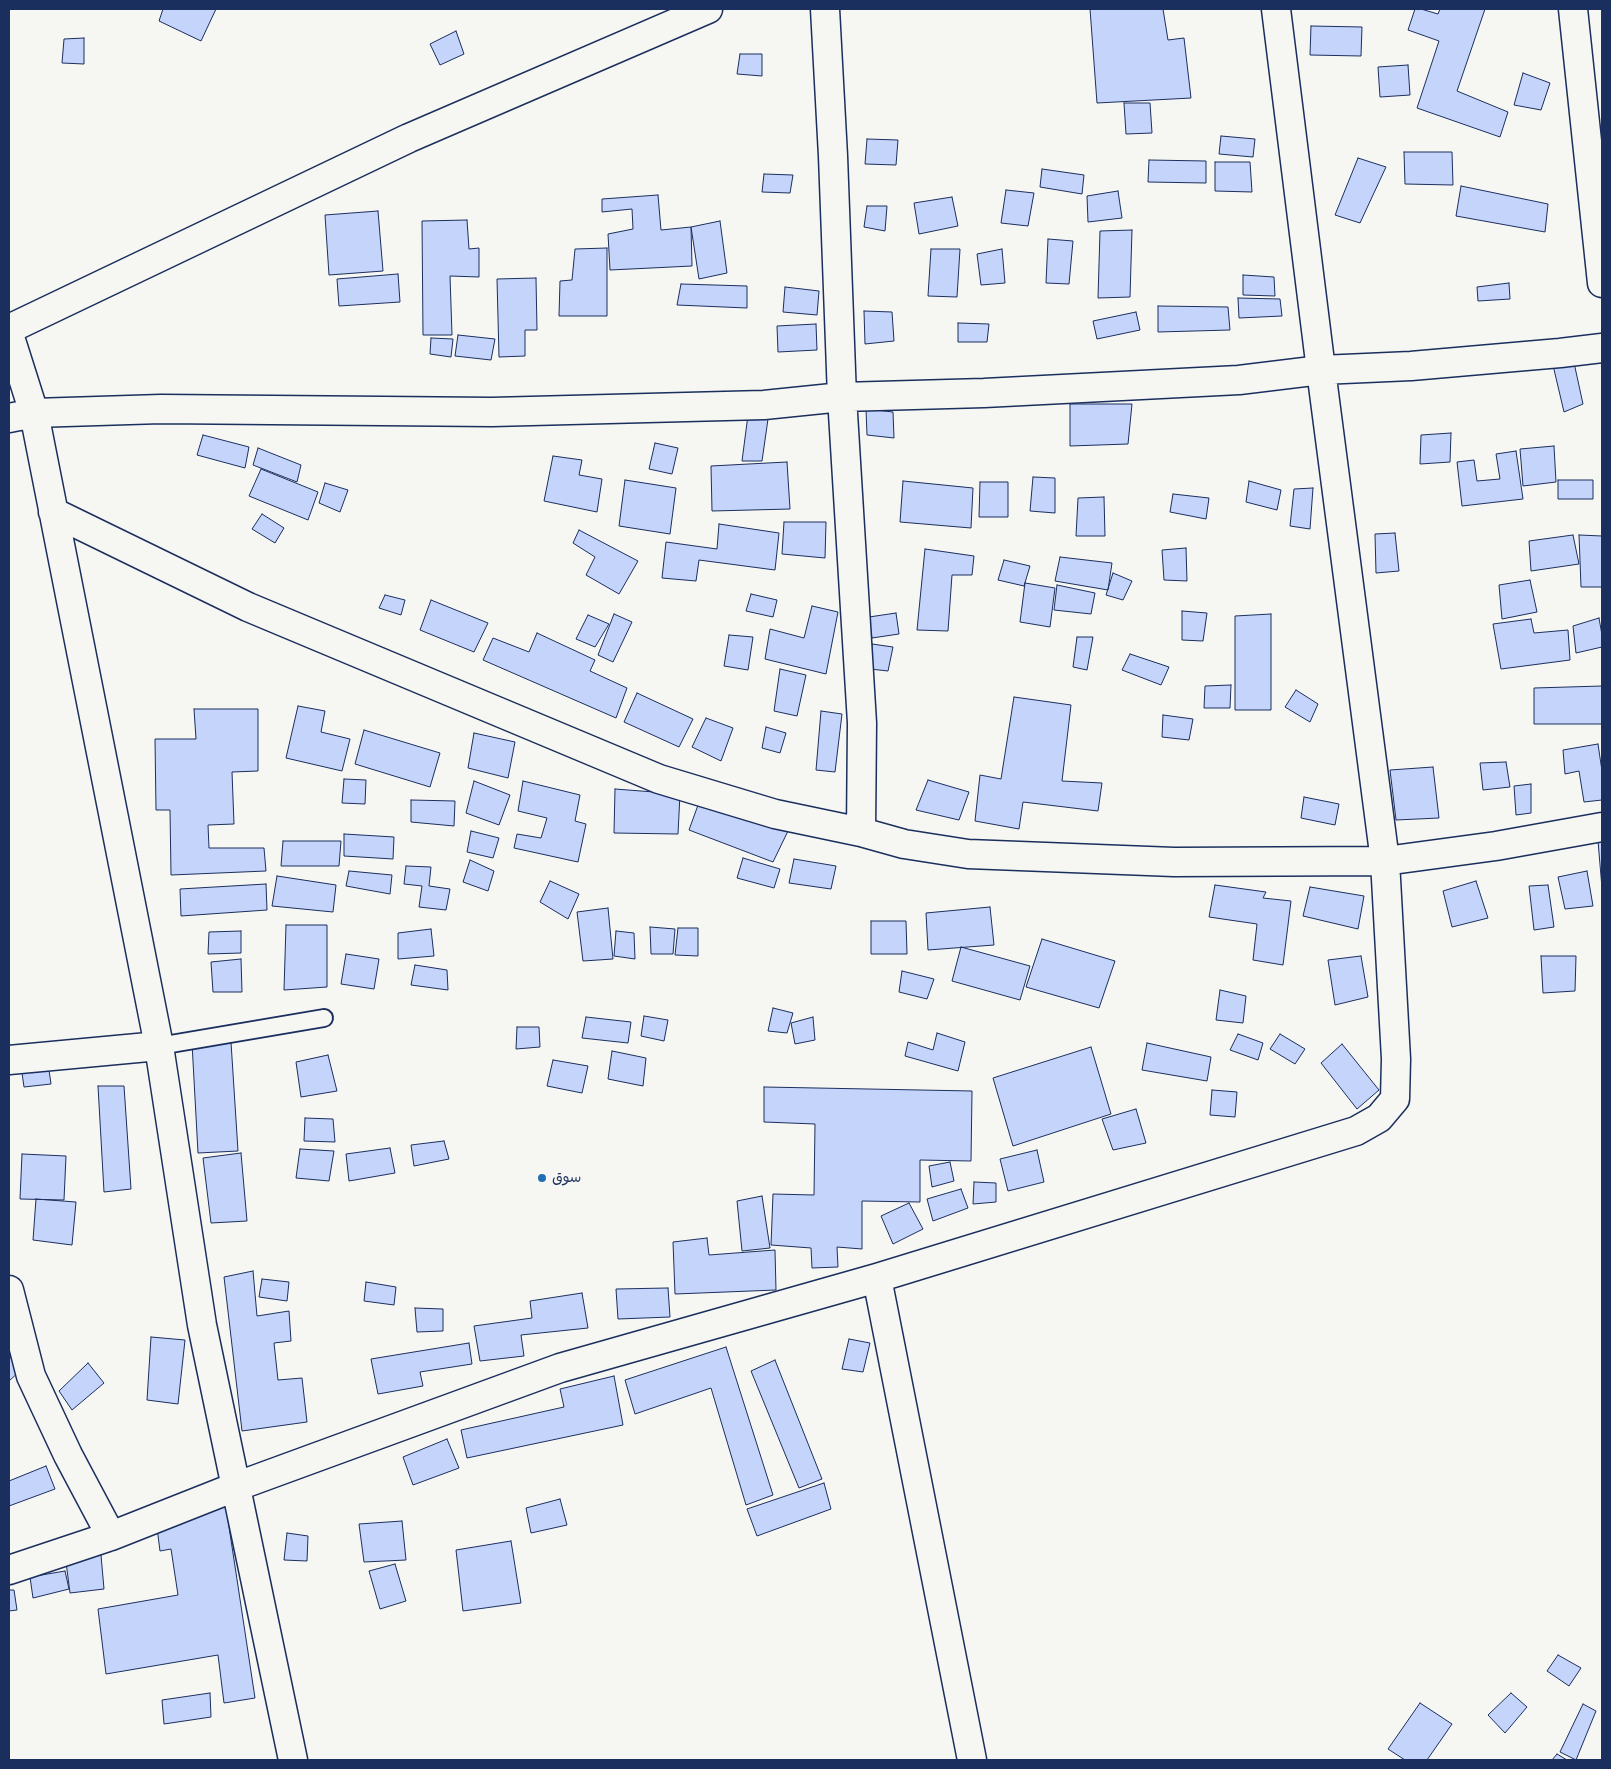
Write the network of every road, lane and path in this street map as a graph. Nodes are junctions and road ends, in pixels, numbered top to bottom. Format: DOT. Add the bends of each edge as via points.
graph roads {
  1 [pos="708,9"];
  2 [pos="825,9"];
  3 [pos="1276,9"];
  4 [pos="1573,9"];
  5 [pos="1602,283"];
  6 [pos="9,329"];
  7 [pos="9,334"];
  8 [pos="1602,348"];
  9 [pos="1320,370"];
  10 [pos="842,398"];
  11 [pos="21,415"];
  12 [pos="53,512"];
  13 [pos="1602,827"];
  14 [pos="861,832"];
  15 [pos="1385,860"];
  16 [pos="324,1018"];
  17 [pos="159,1046"];
  18 [pos="9,1060"];
  19 [pos="877,1278"];
  20 [pos="9,1290"];
  21 [pos="235,1487"];
  22 [pos="111,1536"];
  23 [pos="9,1570"];
  24 [pos="293,1760"];
  25 [pos="972,1760"];
  1 -- 6 [label="street" via="409,138"];
  2 -- 10 [label="street"];
  3 -- 9 [label="street"];
  4 -- 5 [label="street"];
  7 -- 11 [label="street"];
  8 -- 9 [label="street" via="1411,366"];
  9 -- 10 [label="street" via="1238,380"];
  9 -- 15 [label="street"];
  10 -- 11 [label="street" via="764,405 492,412 161,409"];
  10 -- 14 [label="street" via="862,723"];
  11 -- 12 [label="street"];
  12 -- 14 [label="street" via="248,606 659,779 775,814"];
  12 -- 17 [label="street"];
  13 -- 15 [label="street" via="1496,846"];
  14 -- 15 [label="street" via="904,844 968,854 1174,862"];
  15 -- 19 [label="street" via="1396,1060 1395,1099 1379,1118 1356,1131"];
  16 -- 17 [label="lane"];
  17 -- 18 [label="street"];
  17 -- 21 [label="street" via="202,1325"];
  19 -- 21 [label="street" via="560,1368"];
  19 -- 25 [label="street"];
  20 -- 22 [label="street" via="31,1376"];
  21 -- 22 [label="street"];
  21 -- 24 [label="street"];
  22 -- 23 [label="street"];
}
